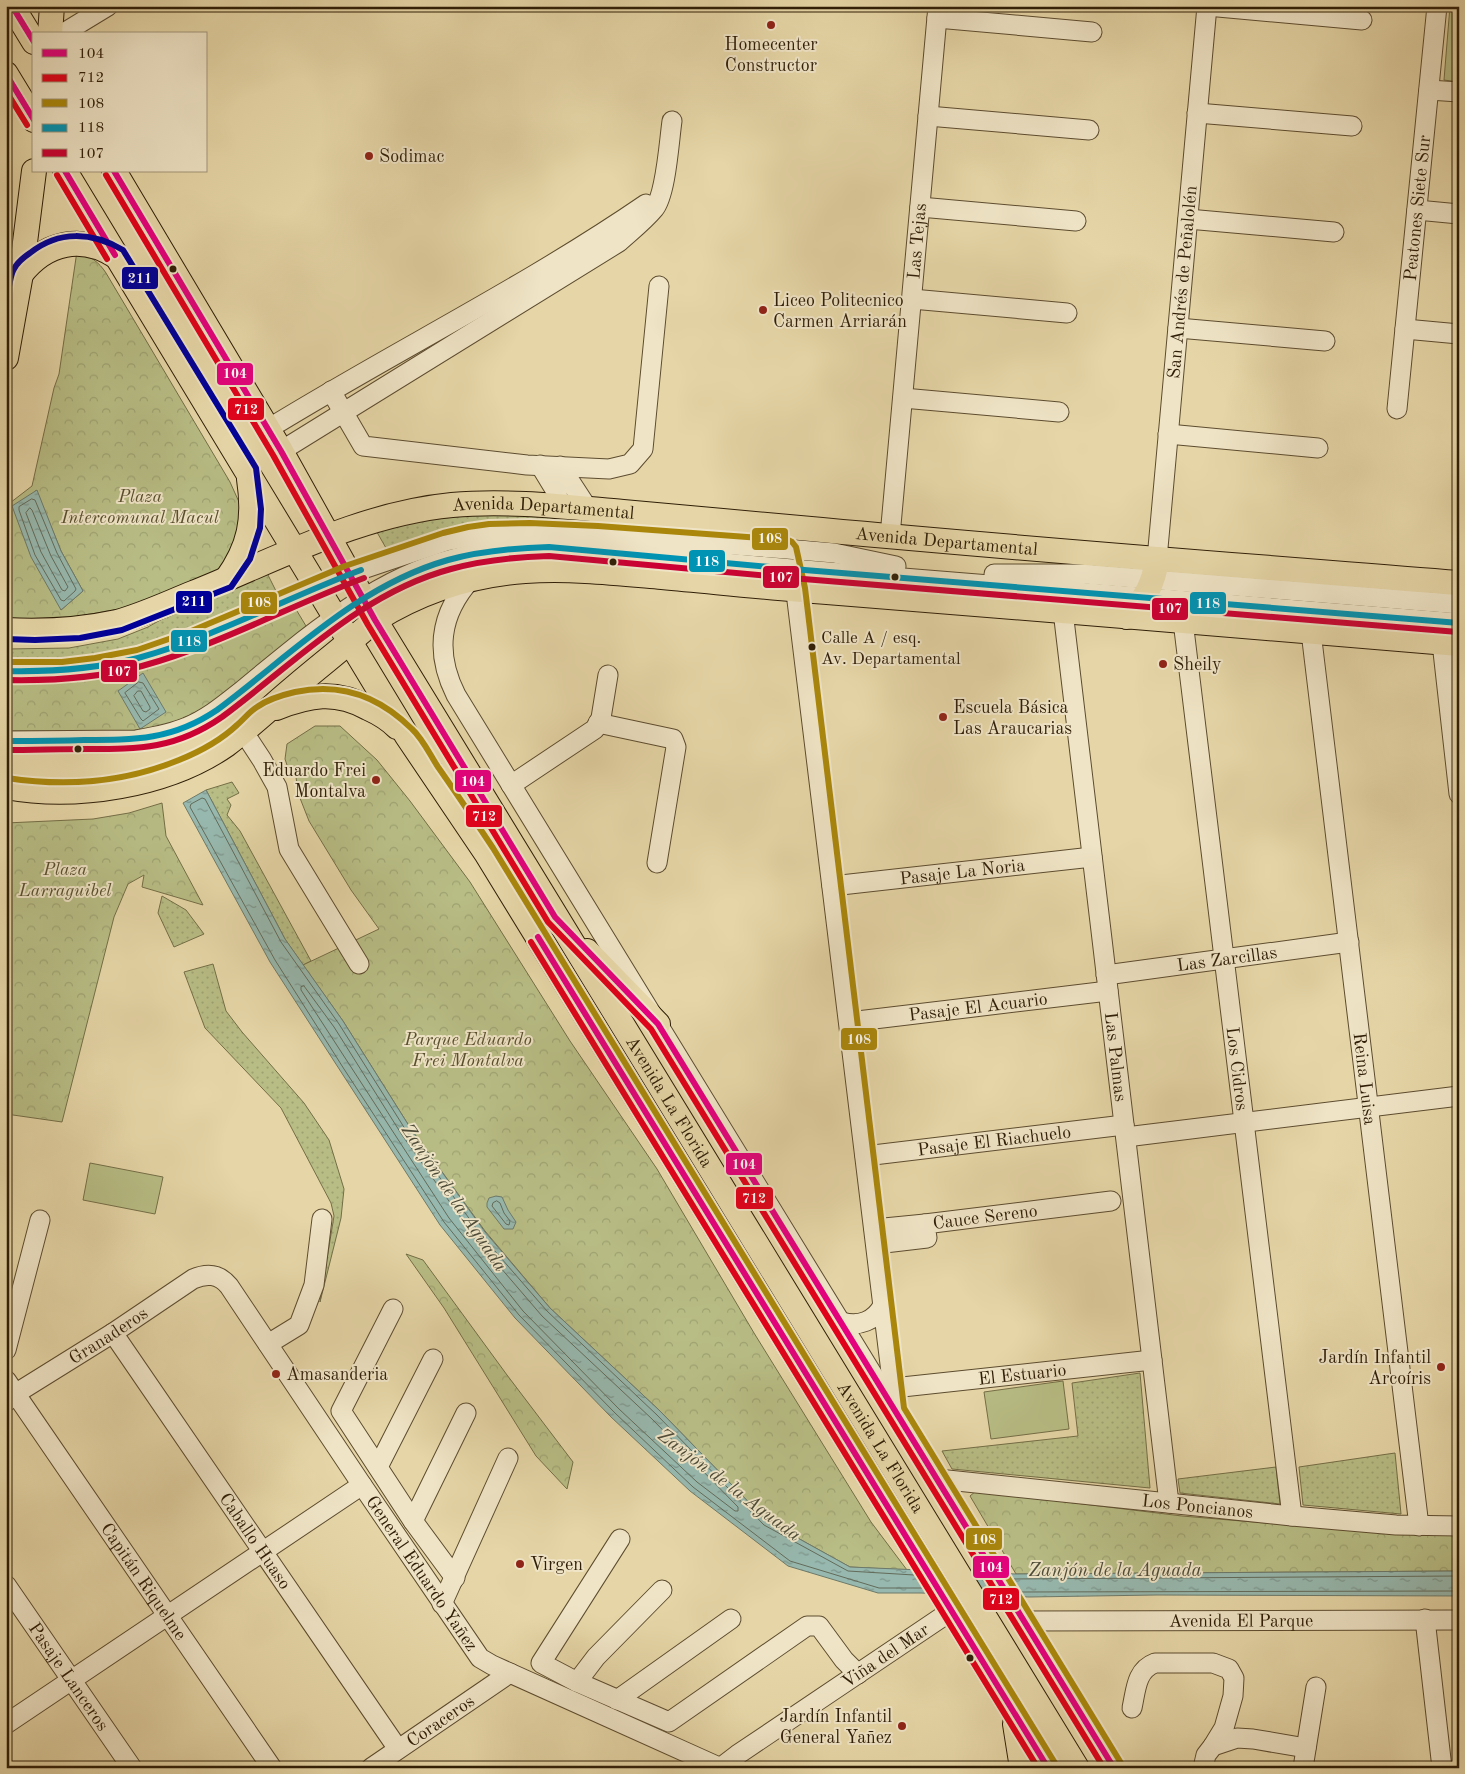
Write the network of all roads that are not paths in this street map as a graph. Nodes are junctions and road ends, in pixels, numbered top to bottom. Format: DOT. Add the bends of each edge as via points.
graph roads {
  1 [pos="12,6"];
  2 [pos="52,6"];
  3 [pos="1207,6"];
  4 [pos="1437,6"];
  5 [pos="94,9"];
  6 [pos="938,12"];
  7 [pos="1362,20"];
  8 [pos="50,32"];
  9 [pos="65,32"];
  10 [pos="1092,32"];
  11 [pos="32,39"];
  12 [pos="6,74"];
  13 [pos="1429,90"];
  14 [pos="1459,92"];
  15 [pos="1197,113"];
  16 [pos="928,116"];
  17 [pos="32,117"];
  18 [pos="672,121"];
  19 [pos="1352,126"];
  20 [pos="1089,130"];
  21 [pos="34,172"];
  22 [pos="66,172"];
  23 [pos="115,172"];
  24 [pos="920,207"];
  25 [pos="1417,210"];
  26 [pos="1459,214"];
  27 [pos="1188,219"];
  28 [pos="1076,221"];
  29 [pos="1334,232"];
  30 [pos="613,236"];
  31 [pos="117,257"];
  32 [pos="21,274"];
  33 [pos="659,286"];
  34 [pos="912,299"];
  35 [pos="1067,313"];
  36 [pos="1178,328"];
  37 [pos="1405,329"];
  38 [pos="1459,334"];
  39 [pos="1325,341"];
  40 [pos="6,358"];
  41 [pos="331,391"];
  42 [pos="902,398"];
  43 [pos="1397,409"];
  44 [pos="1059,412"];
  45 [pos="343,413"];
  46 [pos="268,429"];
  47 [pos="1168,434"];
  48 [pos="1318,448"];
  49 [pos="281,451"];
  50 [pos="540,465"];
  51 [pos="560,466"];
  52 [pos="248,472"];
  53 [pos="551,506"];
  54 [pos="588,509"];
  55 [pos="781,526"];
  56 [pos="327,536"];
  57 [pos="890,536"];
  58 [pos="295,549"];
  59 [pos="787,549"];
  60 [pos="348,574"];
  61 [pos="471,579"];
  62 [pos="794,579"];
  63 [pos="1152,579"];
  64 [pos="1403,579"];
  65 [pos="226,580"];
  66 [pos="1459,583"];
  67 [pos="317,588"];
  68 [pos="1459,595"];
  69 [pos="363,599"];
  70 [pos="1459,604"];
  71 [pos="1063,611"];
  72 [pos="335,617"];
  73 [pos="1127,617"];
  74 [pos="375,620"];
  75 [pos="1183,621"];
  76 [pos="1459,623"];
  77 [pos="6,630"];
  78 [pos="1311,632"];
  79 [pos="350,642"];
  80 [pos="1450,643"];
  81 [pos="6,670"];
  82 [pos="608,675"];
  83 [pos="263,714"];
  84 [pos="598,723"];
  85 [pos="243,732"];
  86 [pos="407,736"];
  87 [pos="6,741"];
  88 [pos="511,785"];
  89 [pos="6,787"];
  90 [pos="1459,794"];
  91 [pos="1092,857"];
  92 [pos="657,863"];
  93 [pos="832,886"];
  94 [pos="555,917"];
  95 [pos="1349,942"];
  96 [pos="1224,958"];
  97 [pos="359,964"];
  98 [pos="1107,983"];
  99 [pos="849,1022"];
  100 [pos="658,1024"];
  101 [pos="1459,1096"];
  102 [pos="1369,1108"];
  103 [pos="1244,1123"];
  104 [pos="1125,1131"];
  105 [pos="865,1156"];
  106 [pos="1111,1201"];
  107 [pos="322,1219"];
  108 [pos="40,1220"];
  109 [pos="875,1237"];
  110 [pos="213,1275"];
  111 [pos="883,1305"];
  112 [pos="393,1309"];
  113 [pos="842,1322"];
  114 [pos="113,1332"];
  115 [pos="268,1344"];
  116 [pos="6,1350"];
  117 [pos="433,1359"];
  118 [pos="1152,1360"];
  119 [pos="894,1388"];
  120 [pos="9,1392"];
  121 [pos="896,1411"];
  122 [pos="466,1413"];
  123 [pos="508,1458"];
  124 [pos="378,1467"];
  125 [pos="938,1480"];
  126 [pos="362,1485"];
  127 [pos="1169,1503"];
  128 [pos="1292,1516"];
  129 [pos="413,1521"];
  130 [pos="1419,1526"];
  131 [pos="1459,1526"];
  132 [pos="620,1539"];
  133 [pos="263,1552"];
  134 [pos="455,1578"];
  135 [pos="6,1585"];
  136 [pos="662,1590"];
  137 [pos="442,1604"];
  138 [pos="947,1605"];
  139 [pos="1020,1614"];
  140 [pos="168,1616"];
  141 [pos="730,1619"];
  142 [pos="1424,1619"];
  143 [pos="1459,1620"];
  144 [pos="510,1673"];
  145 [pos="858,1674"];
  146 [pos="72,1680"];
  147 [pos="578,1682"];
  148 [pos="1316,1687"];
  149 [pos="617,1700"];
  150 [pos="1011,1708"];
  151 [pos="1132,1708"];
  152 [pos="6,1724"];
  153 [pos="1213,1746"];
  154 [pos="1306,1748"];
  155 [pos="398,1749"];
  156 [pos="132,1768"];
  157 [pos="272,1768"];
  158 [pos="370,1768"];
  159 [pos="721,1768"];
  160 [pos="1022,1768"];
  161 [pos="1048,1768"];
  162 [pos="1077,1768"];
  163 [pos="1114,1768"];
  164 [pos="1203,1768"];
  165 [pos="1303,1768"];
  166 [pos="1442,1768"];
  1 -- 11 [label="main road"];
  2 -- 8 [label="main road"];
  3 -- 7 [label="street"];
  3 -- 15 [label="street, San Andrés de Peñalolén"];
  4 -- 13 [label="street, Peatones Siete Sur"];
  5 -- 9 [label="street"];
  6 -- 10 [label="street"];
  6 -- 16 [label="street, Las Tejas"];
  12 -- 17 [label="main road"];
  13 -- 14 [label="street"];
  13 -- 25 [label="street, Peatones Siete Sur"];
  15 -- 19 [label="street"];
  15 -- 27 [label="street, San Andrés de Peñalolén"];
  16 -- 20 [label="street"];
  16 -- 24 [label="street, Las Tejas"];
  18 -- 30 [label="street" via="658,202 654,209"];
  21 -- 32 [label="main road"];
  22 -- 31 [label="main road, Avenida La Florida"];
  23 -- 46 [label="main road, Avenida La Florida"];
  24 -- 28 [label="street"];
  24 -- 34 [label="street, Las Tejas"];
  25 -- 26 [label="street"];
  25 -- 37 [label="street, Peatones Siete Sur"];
  27 -- 29 [label="street"];
  27 -- 36 [label="street, San Andrés de Peñalolén"];
  30 -- 41 [label="street"];
  30 -- 45 [label="street"];
  31 -- 32 [label="main road" via="86,244 64,245 40,255"];
  31 -- 52 [label="main road, Avenida La Florida"];
  32 -- 40 [label="main road"];
  33 -- 51 [label="street" via="643,450 630,464 609,469"];
  34 -- 35 [label="street"];
  34 -- 42 [label="street, Las Tejas"];
  36 -- 39 [label="street"];
  36 -- 47 [label="street, San Andrés de Peñalolén"];
  37 -- 38 [label="street"];
  37 -- 43 [label="street, Peatones Siete Sur"];
  41 -- 45 [label="street"];
  41 -- 46 [label="street"];
  42 -- 44 [label="street"];
  42 -- 57 [label="street, Las Tejas"];
  45 -- 49 [label="street"];
  45 -- 50 [label="street" via="363,446"];
  46 -- 49 [label="main road, Avenida La Florida"];
  47 -- 48 [label="street"];
  47 -- 63 [label="street, San Andrés de Peñalolén"];
  49 -- 56 [label="main road, Avenida La Florida"];
  50 -- 51 [label="street"];
  50 -- 53 [label="street" via="557,493 558,498"];
  51 -- 54 [label="street"];
  52 -- 58 [label="main road, Avenida La Florida"];
  52 -- 65 [label="main road" via="251,526 242,555"];
  53 -- 54 [label="main road, Avenida Departamental"];
  53 -- 56 [label="main road, Avenida Departamental" via="480,504 422,509"];
  54 -- 55 [label="main road, Avenida Departamental"];
  55 -- 57 [label="main road, Avenida Departamental"];
  55 -- 59 [label="street"];
  56 -- 58 [label="main road, Avenida Departamental"];
  56 -- 60 [label="main road, Avenida La Florida"];
  57 -- 63 [label="main road, Avenida Departamental"];
  58 -- 65 [label="main road, Avenida Departamental"];
  58 -- 67 [label="main road, Avenida La Florida"];
  59 -- 60 [label="street" via="597,535 503,532 446,541"];
  59 -- 62 [label="street"];
  59 -- 63 [label="street" via="834,554 883,565 974,573 1085,574"];
  60 -- 67 [label="street"];
  60 -- 69 [label="main road, Avenida La Florida"];
  61 -- 62 [label="main road" via="525,571 580,570"];
  61 -- 74 [label="main road" via="411,599"];
  61 -- 88 [label="street, Avenida La Florida" via="447,618 443,637 445,668 456,695"];
  62 -- 63 [label="street"];
  62 -- 69 [label="street" via="559,548 523,547 444,560 395,580"];
  62 -- 71 [label="main road"];
  62 -- 93 [label="street"];
  63 -- 64 [label="main road, Avenida Departamental"];
  63 -- 70 [label="street"];
  63 -- 73 [label="main road"];
  63 -- 76 [label="street"];
  64 -- 66 [label="main road, Avenida Departamental"];
  64 -- 68 [label="street"];
  65 -- 77 [label="main road, Avenida Departamental" via="120,621 80,629"];
  67 -- 72 [label="main road, Avenida La Florida"];
  67 -- 81 [label="street" via="192,640 139,658 71,670"];
  69 -- 72 [label="street"];
  69 -- 74 [label="main road, Avenida La Florida"];
  71 -- 73 [label="main road"];
  71 -- 91 [label="street, Las Palmas"];
  72 -- 79 [label="main road, Avenida La Florida"];
  72 -- 87 [label="street" via="214,712 187,727 136,740"];
  73 -- 75 [label="main road"];
  74 -- 79 [label="main road"];
  74 -- 94 [label="main road, Avenida La Florida"];
  75 -- 78 [label="main road"];
  75 -- 96 [label="street, Los Cidros"];
  78 -- 80 [label="main road"];
  78 -- 95 [label="street, Reina Luisa"];
  79 -- 83 [label="main road"];
  79 -- 86 [label="main road, Avenida La Florida"];
  80 -- 90 [label="street"];
  82 -- 84 [label="street"];
  83 -- 85 [label="main road"];
  83 -- 86 [label="main road" via="302,699 333,695 357,702 379,714"];
  84 -- 88 [label="street" via="595,729"];
  84 -- 92 [label="street" via="673,739 676,747"];
  85 -- 89 [label="main road" via="184,767 130,784 76,792"];
  85 -- 97 [label="street" via="277,787 289,849"];
  86 -- 138 [label="main road, Avenida La Florida" via="486,852"];
  88 -- 100 [label="street, Avenida La Florida"];
  91 -- 93 [label="street, Pasaje La Noria"];
  91 -- 98 [label="street, Las Palmas"];
  93 -- 99 [label="street"];
  94 -- 100 [label="main road"];
  94 -- 162 [label="main road, Avenida La Florida"];
  95 -- 96 [label="street, Las Zarcillas"];
  95 -- 102 [label="street, Reina Luisa"];
  96 -- 98 [label="street, Las Zarcillas"];
  96 -- 103 [label="street, Los Cidros"];
  98 -- 99 [label="street, Pasaje El Acuario"];
  98 -- 104 [label="street, Las Palmas"];
  99 -- 105 [label="street"];
  100 -- 113 [label="street, Avenida La Florida"];
  101 -- 102 [label="street, Pasaje El Riachuelo"];
  102 -- 103 [label="street, Pasaje El Riachuelo"];
  102 -- 130 [label="street, Reina Luisa"];
  103 -- 104 [label="street, Pasaje El Riachuelo"];
  103 -- 128 [label="street, Los Cidros"];
  104 -- 105 [label="street, Pasaje El Riachuelo"];
  104 -- 118 [label="street, Las Palmas"];
  105 -- 109 [label="street"];
  106 -- 109 [label="street, Cauce Sereno" via="926,1224 927,1238"];
  107 -- 115 [label="street" via="314,1285 299,1325"];
  108 -- 116 [label="street"];
  109 -- 111 [label="street"];
  110 -- 114 [label="street, Granaderos" via="193,1279"];
  110 -- 115 [label="street, General Eduardo Yañez" via="230,1286"];
  111 -- 113 [label="street" via="874,1317 864,1322"];
  111 -- 119 [label="street"];
  112 -- 124 [label="street" via="342,1411"];
  113 -- 121 [label="street, Avenida La Florida"];
  114 -- 120 [label="street, Granaderos"];
  114 -- 133 [label="street, Caballo Huaso"];
  115 -- 126 [label="street, General Eduardo Yañez"];
  117 -- 124 [label="street"];
  118 -- 119 [label="street, El Estuario"];
  118 -- 127 [label="street, Las Palmas"];
  119 -- 121 [label="street"];
  120 -- 140 [label="street, Capitán Riquelme"];
  121 -- 125 [label="street, Avenida La Florida"];
  122 -- 129 [label="street"];
  123 -- 134 [label="street"];
  124 -- 129 [label="street"];
  125 -- 127 [label="street, Los Poncianos"];
  125 -- 139 [label="street, Avenida La Florida"];
  126 -- 133 [label="street"];
  126 -- 137 [label="street, General Eduardo Yañez"];
  127 -- 128 [label="street, Los Poncianos"];
  128 -- 130 [label="street, Los Poncianos"];
  129 -- 134 [label="street"];
  130 -- 131 [label="street, Los Poncianos"];
  132 -- 147 [label="street" via="541,1663"];
  133 -- 140 [label="street"];
  133 -- 155 [label="street, Caballo Huaso"];
  134 -- 137 [label="street"];
  135 -- 146 [label="street, Pasaje Lanceros"];
  136 -- 147 [label="street" via="596,1658"];
  137 -- 144 [label="street, General Eduardo Yañez" via="480,1658"];
  138 -- 145 [label="street, Viña del Mar"];
  138 -- 150 [label="main road, Avenida La Florida"];
  139 -- 142 [label="street, Avenida El Parque"];
  139 -- 163 [label="street, Avenida La Florida"];
  140 -- 146 [label="street"];
  140 -- 157 [label="street, Capitán Riquelme"];
  141 -- 149 [label="street"];
  142 -- 143 [label="street, Avenida El Parque"];
  142 -- 166 [label="street"];
  144 -- 155 [label="street, Coraceros"];
  144 -- 159 [label="street, General Eduardo Yañez"];
  145 -- 149 [label="street" via="819,1626 807,1626 669,1722"];
  145 -- 159 [label="street, Viña del Mar"];
  146 -- 152 [label="street"];
  146 -- 156 [label="street, Pasaje Lanceros"];
  147 -- 149 [label="street"];
  148 -- 154 [label="street"];
  150 -- 160 [label="main road"];
  150 -- 161 [label="main road, Avenida La Florida"];
  151 -- 153 [label="street" via="1140,1674 1147,1666 1155,1663 1213,1663 1229,1669 1234,1678 1233,1696 1224,1728"];
  153 -- 154 [label="street" via="1238,1738 1253,1738"];
  153 -- 164 [label="street" via="1206,1755"];
  154 -- 165 [label="street"];
  155 -- 158 [label="street, Coraceros"];
}
